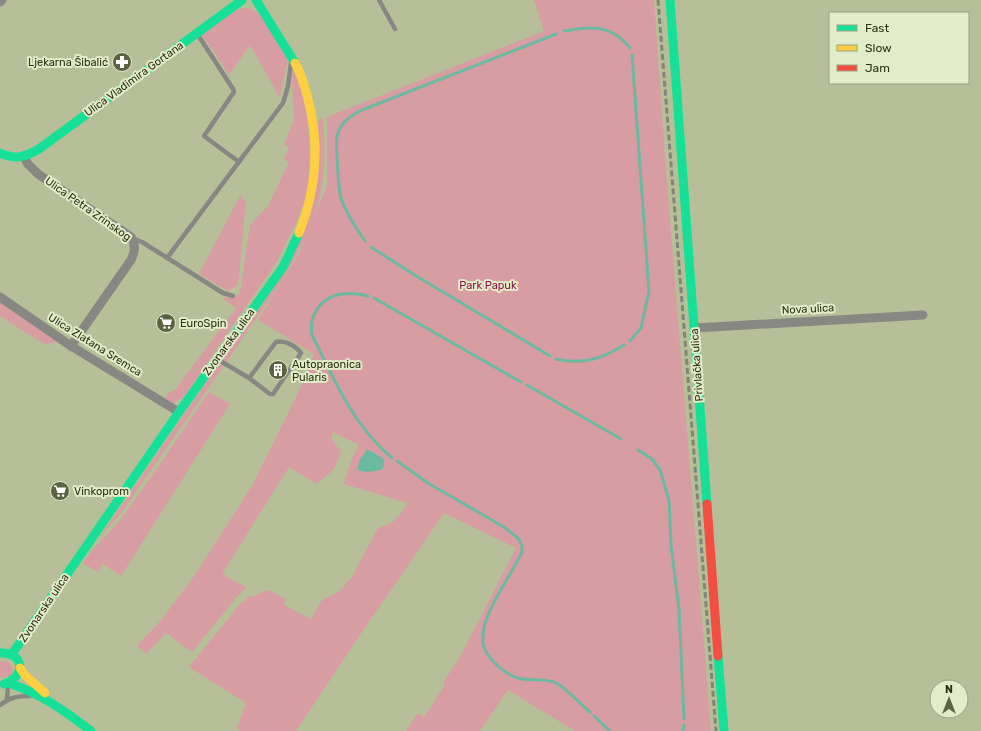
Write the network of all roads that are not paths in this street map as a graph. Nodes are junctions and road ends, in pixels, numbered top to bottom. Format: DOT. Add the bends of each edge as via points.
graph roads {
  1 [pos="242,0"];
  2 [pos="256,0"];
  3 [pos="379,0"];
  4 [pos="670,0"];
  5 [pos="395,29"];
  6 [pos="197,33"];
  7 [pos="291,56"];
  8 [pos="0,153"];
  9 [pos="24,157"];
  10 [pos="239,162"];
  11 [pos="131,237"];
  12 [pos="167,258"];
  13 [pos="233,296"];
  14 [pos="0,297"];
  15 [pos="923,315"];
  16 [pos="695,328"];
  17 [pos="71,346"];
  18 [pos="217,359"];
  19 [pos="249,378"];
  20 [pos="179,412"];
  21 [pos="1,652"];
  22 [pos="12,654"];
  23 [pos="20,668"];
  24 [pos="3,684"];
  25 [pos="44,698"];
  26 [pos="7,699"];
  27 [pos="0,704"];
  28 [pos="56,705"];
  29 [pos="91,731"];
  30 [pos="724,731"];
  1 -- 6 [label="street, Ulica Vladimira Gortana"];
  2 -- 7 [label="street, Zvonarska ulica"];
  3 -- 5 [label="lane"];
  4 -- 16 [label="street, Privlačka ulica"];
  6 -- 9 [label="street, Ulica Vladimira Gortana" via="39,149"];
  6 -- 10 [label="lane" via="234,92 204,136"];
  7 -- 10 [label="lane" via="288,86 283,103"];
  7 -- 18 [label="street, Zvonarska ulica" via="299,68 314,118 317,143 312,193 295,245 283,267"];
  8 -- 9 [label="street"];
  9 -- 11 [label="street, Ulica Petra Zrinskog" via="38,174"];
  10 -- 12 [label="lane"];
  11 -- 12 [label="lane"];
  11 -- 17 [label="street, Ulica Petra Zrinskog" via="135,251 131,260"];
  12 -- 13 [label="lane" via="223,293"];
  14 -- 17 [label="street, Ulica Zlatana Sremca"];
  15 -- 16 [label="street, Nova ulica"];
  16 -- 30 [label="street, Privlačka ulica"];
  17 -- 20 [label="street, Ulica Zlatana Sremca"];
  18 -- 19 [label="lane"];
  18 -- 20 [label="street, Zvonarska ulica"];
  19 -- 19 [label="lane" via="276,342 281,341 299,351 274,394 270,394"];
  20 -- 22 [label="street, Zvonarska ulica"];
  21 -- 22 [label="street"];
  22 -- 23 [label="street"];
  23 -- 24 [label="street" via="13,681"];
  23 -- 28 [label="street"];
  24 -- 25 [label="street" via="26,688"];
  24 -- 26 [label="lane"];
  25 -- 26 [label="lane" via="23,696"];
  25 -- 28 [label="street"];
  26 -- 27 [label="lane"];
  28 -- 29 [label="street"];
}
